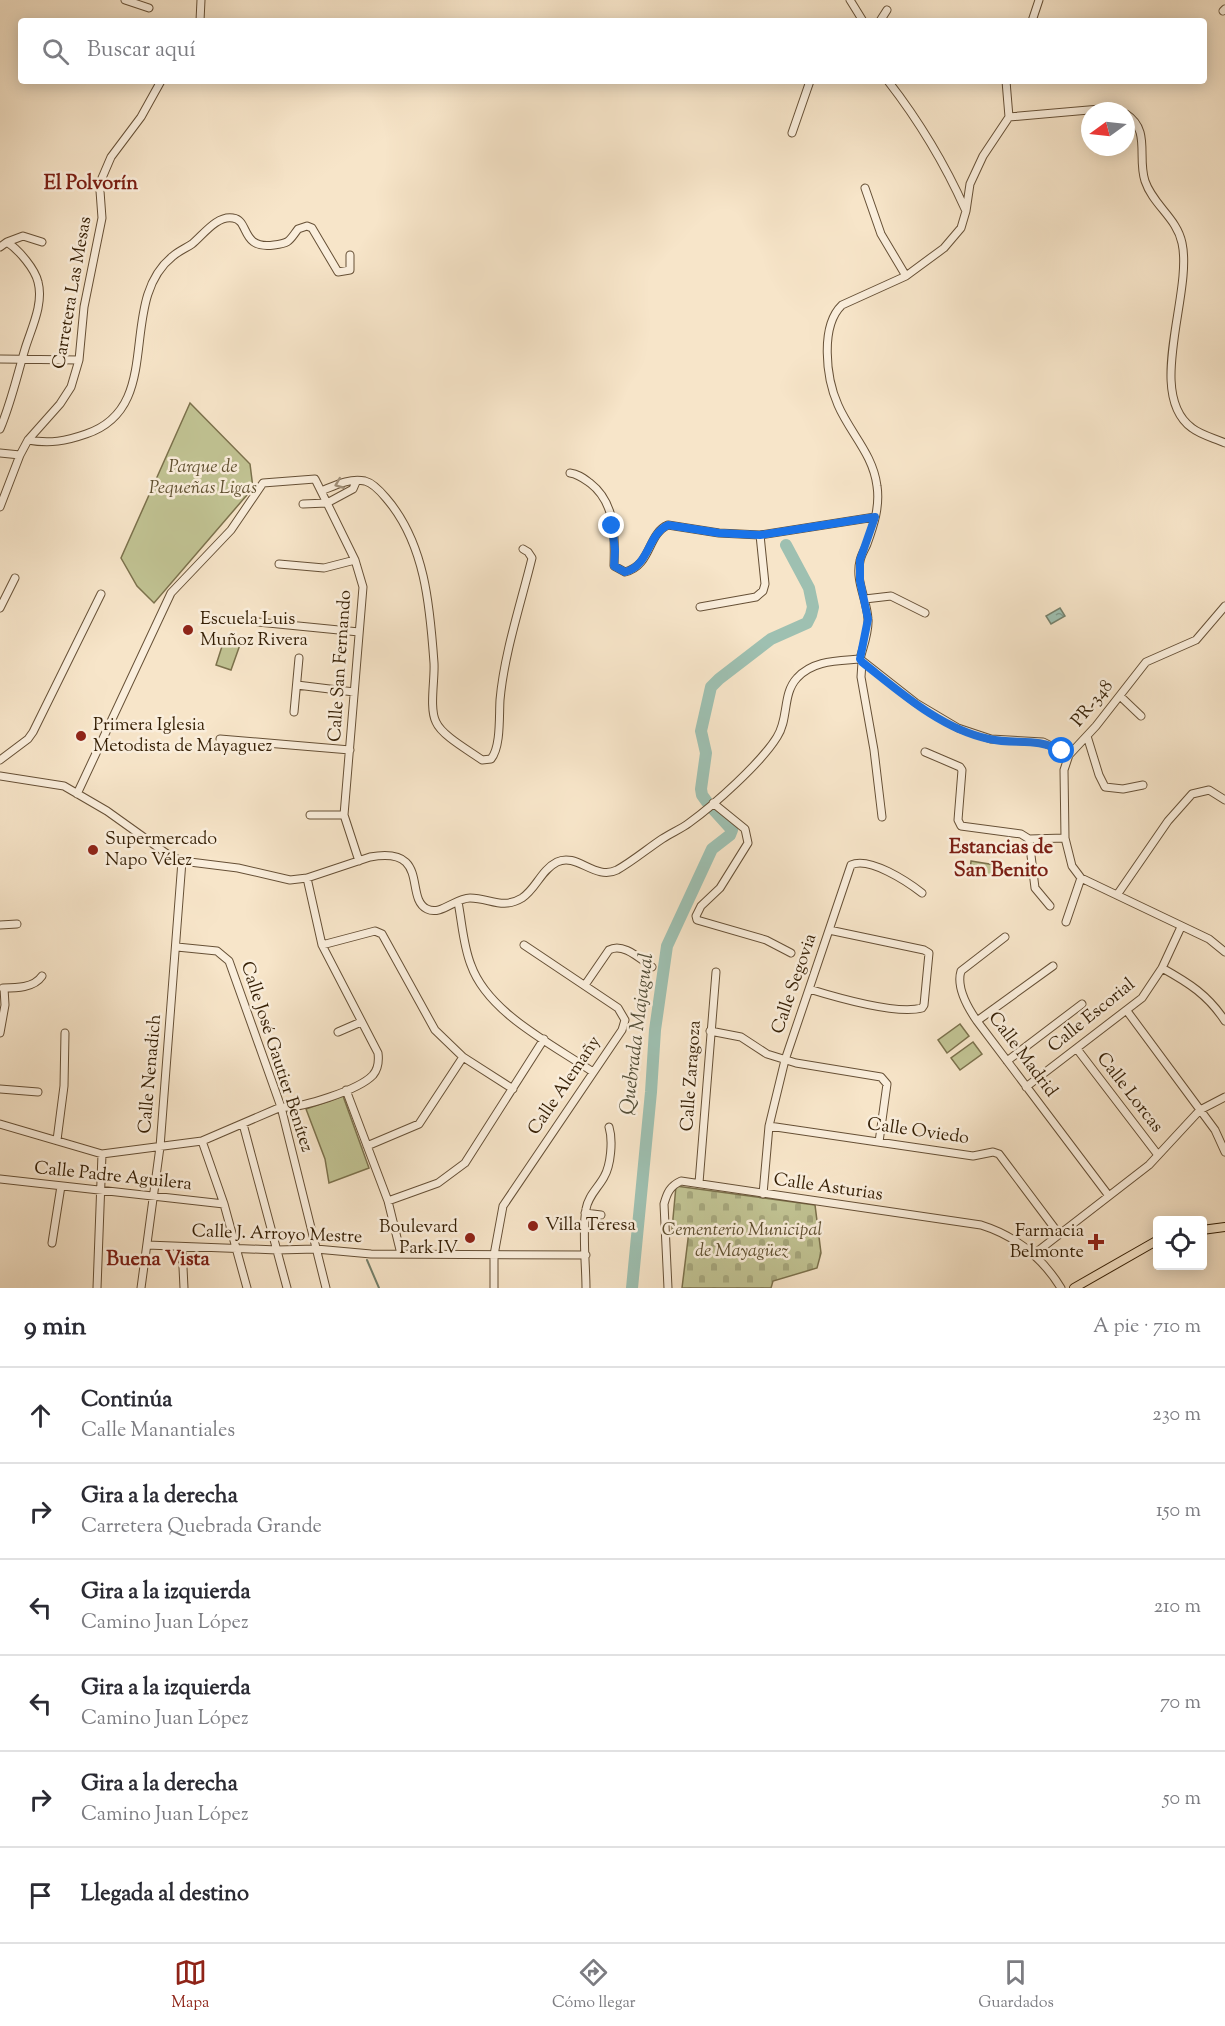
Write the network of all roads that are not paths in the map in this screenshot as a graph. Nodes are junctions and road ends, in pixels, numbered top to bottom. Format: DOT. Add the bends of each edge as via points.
graph roads {
  1 [pos="125,0"];
  2 [pos="201,0"];
  3 [pos="850,0"];
  4 [pos="1039,0"];
  5 [pos="149,8"];
  6 [pos="887,10"];
  7 [pos="200,18"];
  8 [pos="861,18"];
  9 [pos="882,18"];
  10 [pos="1033,18"];
  11 [pos="160,84"];
  12 [pos="809,84"];
  13 [pos="890,84"];
  14 [pos="1006,84"];
  15 [pos="1081,111"];
  16 [pos="1009,117"];
  17 [pos="1135,121"];
  18 [pos="792,134"];
  19 [pos="865,188"];
  20 [pos="966,211"];
  21 [pos="7,242"];
  22 [pos="42,242"];
  23 [pos="0,247"];
  24 [pos="350,255"];
  25 [pos="906,276"];
  26 [pos="23,358"];
  27 [pos="0,359"];
  28 [pos="79,360"];
  29 [pos="0,429"];
  30 [pos="28,440"];
  31 [pos="1225,443"];
  32 [pos="0,453"];
  33 [pos="20,456"];
  34 [pos="570,473"];
  35 [pos="356,482"];
  36 [pos="321,491"];
  37 [pos="327,503"];
  38 [pos="303,504"];
  39 [pos="0,507"];
  40 [pos="875,517"];
  41 [pos="760,535"];
  42 [pos="523,549"];
  43 [pos="356,560"];
  44 [pos="279,564"];
  45 [pos="15,578"];
  46 [pos="101,594"];
  47 [pos="865,599"];
  48 [pos="1225,606"];
  49 [pos="700,607"];
  50 [pos="0,608"];
  51 [pos="925,613"];
  52 [pos="258,622"];
  53 [pos="359,632"];
  54 [pos="299,658"];
  55 [pos="861,661"];
  56 [pos="297,685"];
  57 [pos="354,692"];
  58 [pos="1120,696"];
  59 [pos="294,712"];
  60 [pos="1141,716"];
  61 [pos="1087,736"];
  62 [pos="220,739"];
  63 [pos="350,750"];
  64 [pos="925,752"];
  65 [pos="1069,755"];
  66 [pos="0,760"];
  67 [pos="0,776"];
  68 [pos="1143,785"];
  69 [pos="77,794"];
  70 [pos="1225,800"];
  71 [pos="713,803"];
  72 [pos="310,815"];
  73 [pos="344,815"];
  74 [pos="882,817"];
  75 [pos="1065,838"];
  76 [pos="1029,839"];
  77 [pos="182,861"];
  78 [pos="359,861"];
  79 [pos="307,878"];
  80 [pos="1081,878"];
  81 [pos="922,894"];
  82 [pos="1117,895"];
  83 [pos="458,902"];
  84 [pos="1050,906"];
  85 [pos="1066,922"];
  86 [pos="17,924"];
  87 [pos="0,925"];
  88 [pos="1181,927"];
  89 [pos="829,930"];
  90 [pos="1005,937"];
  91 [pos="322,945"];
  92 [pos="524,945"];
  93 [pos="177,947"];
  94 [pos="1225,952"];
  95 [pos="791,953"];
  96 [pos="1053,966"];
  97 [pos="652,967"];
  98 [pos="1162,968"];
  99 [pos="716,972"];
  100 [pos="42,976"];
  101 [pos="585,985"];
  102 [pos="2,988"];
  103 [pos="809,989"];
  104 [pos="1082,1004"];
  105 [pos="1127,1011"];
  106 [pos="977,1021"];
  107 [pos="1225,1021"];
  108 [pos="360,1022"];
  109 [pos="710,1031"];
  110 [pos="338,1032"];
  111 [pos="0,1033"];
  112 [pos="65,1033"];
  113 [pos="544,1039"];
  114 [pos="1077,1049"];
  115 [pos="463,1057"];
  116 [pos="785,1060"];
  117 [pos="1007,1061"];
  118 [pos="593,1072"];
  119 [pos="1026,1087"];
  120 [pos="0,1089"];
  121 [pos="513,1089"];
  122 [pos="346,1090"];
  123 [pos="38,1092"];
  124 [pos="1225,1097"];
  125 [pos="280,1107"];
  126 [pos="1200,1110"];
  127 [pos="0,1124"];
  128 [pos="243,1124"];
  129 [pos="769,1126"];
  130 [pos="609,1127"];
  131 [pos="57,1140"];
  132 [pos="202,1141"];
  133 [pos="879,1142"];
  134 [pos="367,1146"];
  135 [pos="160,1147"];
  136 [pos="1225,1152"];
  137 [pos="102,1154"];
  138 [pos="1158,1155"];
  139 [pos="0,1179"];
  140 [pos="699,1183"];
  141 [pos="61,1186"];
  142 [pos="99,1191"];
  143 [pos="764,1194"];
  144 [pos="1109,1196"];
  145 [pos="154,1197"];
  146 [pos="388,1201"];
  147 [pos="224,1204"];
  148 [pos="585,1213"];
  149 [pos="601,1215"];
  150 [pos="1225,1227"];
  151 [pos="1207,1229"];
  152 [pos="1059,1234"];
  153 [pos="52,1243"];
  154 [pos="1153,1243"];
  155 [pos="147,1245"];
  156 [pos="182,1247"];
  157 [pos="237,1249"];
  158 [pos="316,1249"];
  159 [pos="278,1250"];
  160 [pos="401,1254"];
  161 [pos="1034,1254"];
  162 [pos="494,1255"];
  163 [pos="586,1255"];
  164 [pos="97,1288"];
  165 [pos="141,1288"];
  166 [pos="184,1288"];
  167 [pos="247,1288"];
  168 [pos="287,1288"];
  169 [pos="326,1288"];
  170 [pos="494,1288"];
  171 [pos="586,1288"];
  172 [pos="668,1288"];
  173 [pos="1061,1288"];
  174 [pos="1074,1288"];
  1 -- 5 [label="street"];
  2 -- 7 [label="street"];
  3 -- 8 [label="street"];
  4 -- 10 [label="street"];
  6 -- 9 [label="street"];
  11 -- 28 [label="street, Carretera Las Mesas" via="111,157 102,178 102,218 84,307"];
  12 -- 18 [label="street"];
  13 -- 20 [label="street" via="936,150"];
  14 -- 16 [label="street"];
  15 -- 16 [label="street"];
  16 -- 20 [label="street" via="970,184"];
  17 -- 31 [label="street" via="1142,133 1145,180 1159,206 1175,224 1182,242 1184,278 1170,391 1191,428"];
  19 -- 25 [label="street" via="880,234"];
  20 -- 25 [label="street" via="961,228 944,248"];
  21 -- 22 [label="street" via="23,236"];
  21 -- 23 [label="street"];
  21 -- 26 [label="street" via="34,272 39,285 38,309"];
  24 -- 30 [label="street" via="350,270 338,272 312,228 298,229 292,240 284,244 265,247 245,233 237,219 220,220 171,257 156,276 144,308 130,393 116,416 92,432 65,440"];
  25 -- 40 [label="street" via="842,305 834,312 828,333 834,395 874,472 878,496"];
  26 -- 27 [label="street"];
  26 -- 28 [label="street"];
  26 -- 29 [label="street"];
  28 -- 30 [label="street, Carretera Las Mesas" via="66,395"];
  30 -- 33 [label="street, Carretera Las Mesas"];
  32 -- 33 [label="street"];
  33 -- 39 [label="street, Carretera Las Mesas"];
  34 -- 41 [label="street" via="597,489 606,501 611,515 614,566 620,571 630,571 642,562 661,529 668,525"];
  35 -- 36 [label="street, one-way" via="347,480"];
  35 -- 37 [label="street" via="353,489"];
  35 -- 42 [label="street" via="368,483 383,494 409,532 424,576 434,662 435,718 441,729 482,760 491,759 497,746 500,697 532,558"];
  36 -- 37 [label="street, Calle San Fernando"];
  36 -- 69 [label="street" via="315,479 263,483 231,530 171,593"];
  37 -- 38 [label="street"];
  37 -- 43 [label="street, Calle San Fernando"];
  40 -- 41 [label="street"];
  40 -- 47 [label="street" via="860,560"];
  41 -- 49 [label="street" via="765,588 760,595"];
  43 -- 44 [label="street" via="324,568"];
  43 -- 53 [label="street, Calle San Fernando" via="363,587"];
  45 -- 50 [label="street"];
  46 -- 66 [label="street" via="33,732"];
  47 -- 51 [label="street" via="891,596"];
  47 -- 55 [label="street" via="868,627"];
  48 -- 58 [label="street, PR-348 / PR-348" via="1196,640 1146,662"];
  52 -- 53 [label="street"];
  53 -- 57 [label="street, Calle San Fernando"];
  54 -- 56 [label="street"];
  55 -- 65 [label="street" via="916,704 958,728 991,739 1043,742"];
  55 -- 71 [label="street" via="822,663 797,677 775,742"];
  55 -- 74 [label="street"];
  56 -- 57 [label="street"];
  56 -- 59 [label="street"];
  57 -- 63 [label="street, Calle San Fernando"];
  58 -- 60 [label="street"];
  58 -- 61 [label="street, PR-348 / PR-348"];
  61 -- 65 [label="street, PR-348 / PR-348"];
  61 -- 68 [label="street" via="1105,787"];
  62 -- 63 [label="street"];
  63 -- 73 [label="street, Calle San Fernando"];
  64 -- 76 [label="street" via="962,770 958,820 962,826 1021,834"];
  65 -- 75 [label="street" via="1064,770"];
  67 -- 69 [label="street" via="56,784"];
  69 -- 77 [label="street"];
  70 -- 82 [label="street" via="1209,790 1192,794 1168,821"];
  71 -- 83 [label="street" via="690,823 611,873 561,860 550,866 517,901 506,904 470,898"];
  71 -- 95 [label="street" via="745,830 748,843 720,888 700,906 696,919 766,940"];
  72 -- 73 [label="street"];
  73 -- 78 [label="street, Calle San Fernando"];
  75 -- 76 [label="street"];
  75 -- 80 [label="street" via="1072,866"];
  76 -- 84 [label="street" via="1035,888"];
  77 -- 79 [label="street" via="290,880"];
  77 -- 93 [label="street, Calle Nenadich"];
  78 -- 79 [label="street"];
  78 -- 83 [label="street" via="386,856 405,862 412,870 417,899 428,910"];
  79 -- 91 [label="street"];
  80 -- 82 [label="street"];
  80 -- 85 [label="street"];
  81 -- 89 [label="street, Calle Segovia" via="891,873 854,862"];
  82 -- 88 [label="street"];
  83 -- 113 [label="street" via="469,959 482,987 502,1010"];
  86 -- 87 [label="street"];
  88 -- 94 [label="street" via="1209,939"];
  88 -- 98 [label="street, Calle Escorial"];
  89 -- 103 [label="street, Calle Segovia"];
  89 -- 103 [label="street" via="929,953 924,1005 910,1010 877,1006"];
  90 -- 106 [label="street, Calle Madrid" via="959,975"];
  91 -- 108 [label="street"];
  91 -- 115 [label="street" via="375,930 382,934 428,1020"];
  92 -- 101 [label="street, Calle Alemañy"];
  93 -- 125 [label="street, Calle José Gautier Benítez" via="217,951 229,961"];
  93 -- 135 [label="street, Calle Nenadich"];
  96 -- 106 [label="street"];
  97 -- 101 [label="street" via="615,947"];
  98 -- 105 [label="street, Calle Escorial" via="1143,998"];
  98 -- 107 [label="street" via="1192,984"];
  99 -- 109 [label="street, Calle Zaragoza"];
  100 -- 102 [label="street" via="32,985"];
  101 -- 118 [label="street, Calle Alemañy" via="618,1008 625,1020"];
  102 -- 111 [label="street" via="5,1005"];
  103 -- 116 [label="street, Calle Segovia"];
  104 -- 117 [label="street"];
  105 -- 114 [label="street, Calle Escorial"];
  105 -- 126 [label="street"];
  106 -- 117 [label="street, Calle Madrid"];
  108 -- 110 [label="street"];
  108 -- 122 [label="street" via="378,1053 378,1064 371,1077"];
  109 -- 116 [label="street" via="741,1036 767,1054"];
  109 -- 140 [label="street, Calle Zaragoza"];
  112 -- 131 [label="street"];
  113 -- 118 [label="street"];
  113 -- 121 [label="street"];
  114 -- 119 [label="street, Calle Escorial"];
  114 -- 138 [label="street, Calle Lorcas"];
  115 -- 121 [label="street"];
  115 -- 134 [label="street" via="419,1124"];
  116 -- 129 [label="street, Calle Segovia"];
  116 -- 133 [label="street" via="885,1080"];
  117 -- 119 [label="street, Calle Madrid"];
  118 -- 162 [label="street, Calle Alemañy" via="508,1197 500,1214"];
  119 -- 144 [label="street, Calle Madrid"];
  120 -- 123 [label="street"];
  121 -- 146 [label="street" via="474,1152 456,1171 438,1183"];
  122 -- 125 [label="street"];
  122 -- 134 [label="street"];
  124 -- 126 [label="street"];
  125 -- 128 [label="street"];
  125 -- 158 [label="street, Calle José Gautier Benítez"];
  126 -- 136 [label="street"];
  126 -- 138 [label="street"];
  127 -- 131 [label="street"];
  128 -- 132 [label="street"];
  128 -- 159 [label="street"];
  129 -- 133 [label="street, Calle Oviedo"];
  129 -- 143 [label="street, Calle Segovia"];
  130 -- 148 [label="street" via="608,1167"];
  131 -- 137 [label="street"];
  132 -- 135 [label="street"];
  132 -- 147 [label="street"];
  133 -- 152 [label="street, Calle Oviedo" via="973,1156 999,1154"];
  134 -- 146 [label="street"];
  135 -- 137 [label="street"];
  135 -- 145 [label="street, Calle Nenadich"];
  137 -- 142 [label="street"];
  138 -- 144 [label="street"];
  139 -- 141 [label="street, Calle Padre Aguilera"];
  140 -- 143 [label="street, Calle Asturias"];
  140 -- 172 [label="street, Calle Asturias" via="676,1183 666,1197"];
  141 -- 142 [label="street, Calle Padre Aguilera"];
  141 -- 153 [label="street"];
  142 -- 145 [label="street, Calle Padre Aguilera"];
  142 -- 164 [label="street"];
  143 -- 161 [label="street, Calle Asturias" via="981,1225"];
  144 -- 152 [label="street"];
  145 -- 147 [label="street, Calle Padre Aguilera"];
  145 -- 155 [label="street, Calle Nenadich"];
  146 -- 160 [label="street"];
  147 -- 157 [label="street"];
  148 -- 149 [label="street"];
  148 -- 163 [label="street"];
  150 -- 151 [label="main road"];
  152 -- 161 [label="street"];
  154 -- 174 [label="main road"];
  155 -- 156 [label="street, Calle J. Arroyo Mestre"];
  155 -- 165 [label="street, Calle Nenadich"];
  156 -- 157 [label="street, Calle J. Arroyo Mestre"];
  156 -- 166 [label="street"];
  157 -- 159 [label="street, Calle J. Arroyo Mestre"];
  157 -- 167 [label="street"];
  158 -- 159 [label="street, Calle J. Arroyo Mestre"];
  158 -- 160 [label="street, Calle J. Arroyo Mestre"];
  158 -- 169 [label="street, Calle José Gautier Benítez"];
  159 -- 168 [label="street"];
  160 -- 162 [label="street, Calle J. Arroyo Mestre"];
  161 -- 173 [label="street, Calle Asturias"];
  162 -- 163 [label="street, Calle J. Arroyo Mestre"];
  162 -- 170 [label="street, Calle Alemañy"];
  163 -- 171 [label="street"];
}
